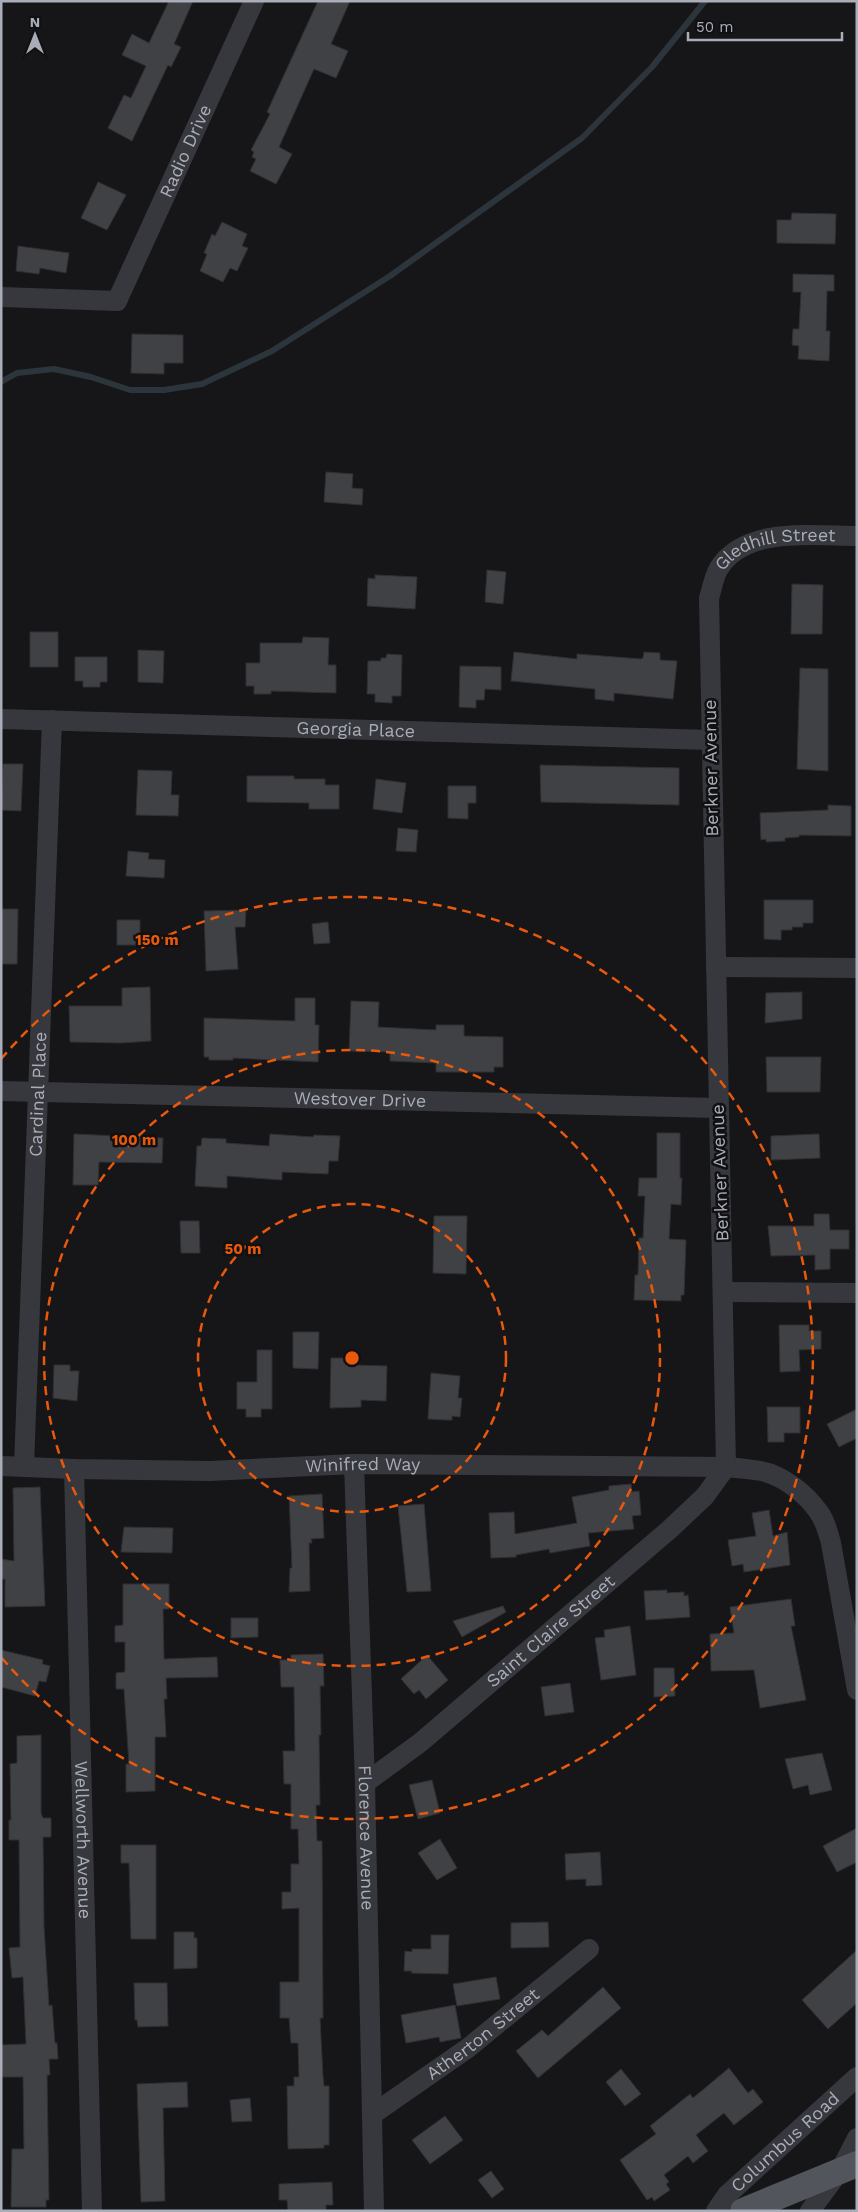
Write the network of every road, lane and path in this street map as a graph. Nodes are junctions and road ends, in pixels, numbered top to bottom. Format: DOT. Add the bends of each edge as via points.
graph roads {
  1 [pos="254,1"];
  2 [pos="1,297"];
  3 [pos="857,536"];
  4 [pos="712,589"];
  5 [pos="1,719"];
  6 [pos="52,720"];
  7 [pos="710,740"];
  8 [pos="716,967"];
  9 [pos="857,968"];
  10 [pos="1,1091"];
  11 [pos="37,1092"];
  12 [pos="718,1108"];
  13 [pos="724,1292"];
  14 [pos="857,1293"];
  15 [pos="354,1464"];
  16 [pos="1,1466"];
  17 [pos="24,1466"];
  18 [pos="726,1467"];
  19 [pos="74,1469"];
  20 [pos="857,1690"];
  21 [pos="365,1783"];
  22 [pos="588,1949"];
  23 [pos="857,2077"];
  24 [pos="373,2114"];
  25 [pos="857,2138"];
  26 [pos="849,2167"];
  27 [pos="92,2211"];
  28 [pos="374,2211"];
  29 [pos="716,2211"];
  30 [pos="743,2211"];
  31 [pos="810,2211"];
  1 -- 2 [label="street, Radio Drive" via="118,301"];
  3 -- 4 [label="street, Gledhill Street" via="796,535 750,542 718,568"];
  4 -- 7 [label="street, Berkner Avenue" via="709,598"];
  5 -- 6 [label="street, Georgia Place"];
  6 -- 7 [label="street, Georgia Place"];
  6 -- 11 [label="street, Cardinal Place"];
  7 -- 8 [label="street, Berkner Avenue"];
  8 -- 9 [label="street"];
  8 -- 12 [label="street, Berkner Avenue"];
  10 -- 11 [label="street, Westover Drive"];
  11 -- 12 [label="street, Westover Drive"];
  11 -- 17 [label="street, Cardinal Place"];
  12 -- 13 [label="street, Berkner Avenue"];
  13 -- 14 [label="street"];
  13 -- 18 [label="street, Berkner Avenue"];
  15 -- 18 [label="street, Winifred Way"];
  15 -- 19 [label="street, Winifred Way" via="210,1471"];
  15 -- 21 [label="street, Florence Avenue"];
  16 -- 17 [label="street, Winifred Way"];
  17 -- 19 [label="street, Winifred Way"];
  18 -- 20 [label="street" via="777,1476 798,1490 818,1511 831,1543"];
  18 -- 21 [label="street, Saint Claire Street" via="705,1496 669,1530 421,1742"];
  19 -- 27 [label="street, Wellworth Avenue"];
  21 -- 24 [label="street, Florence Avenue"];
  22 -- 24 [label="street, Atherton Street" via="468,2048"];
  23 -- 29 [label="street, Columbus Road" via="727,2195"];
  24 -- 28 [label="street, Florence Avenue"];
  25 -- 26 [label="street"];
  26 -- 30 [label="main road"];
  26 -- 31 [label="street"];
}
